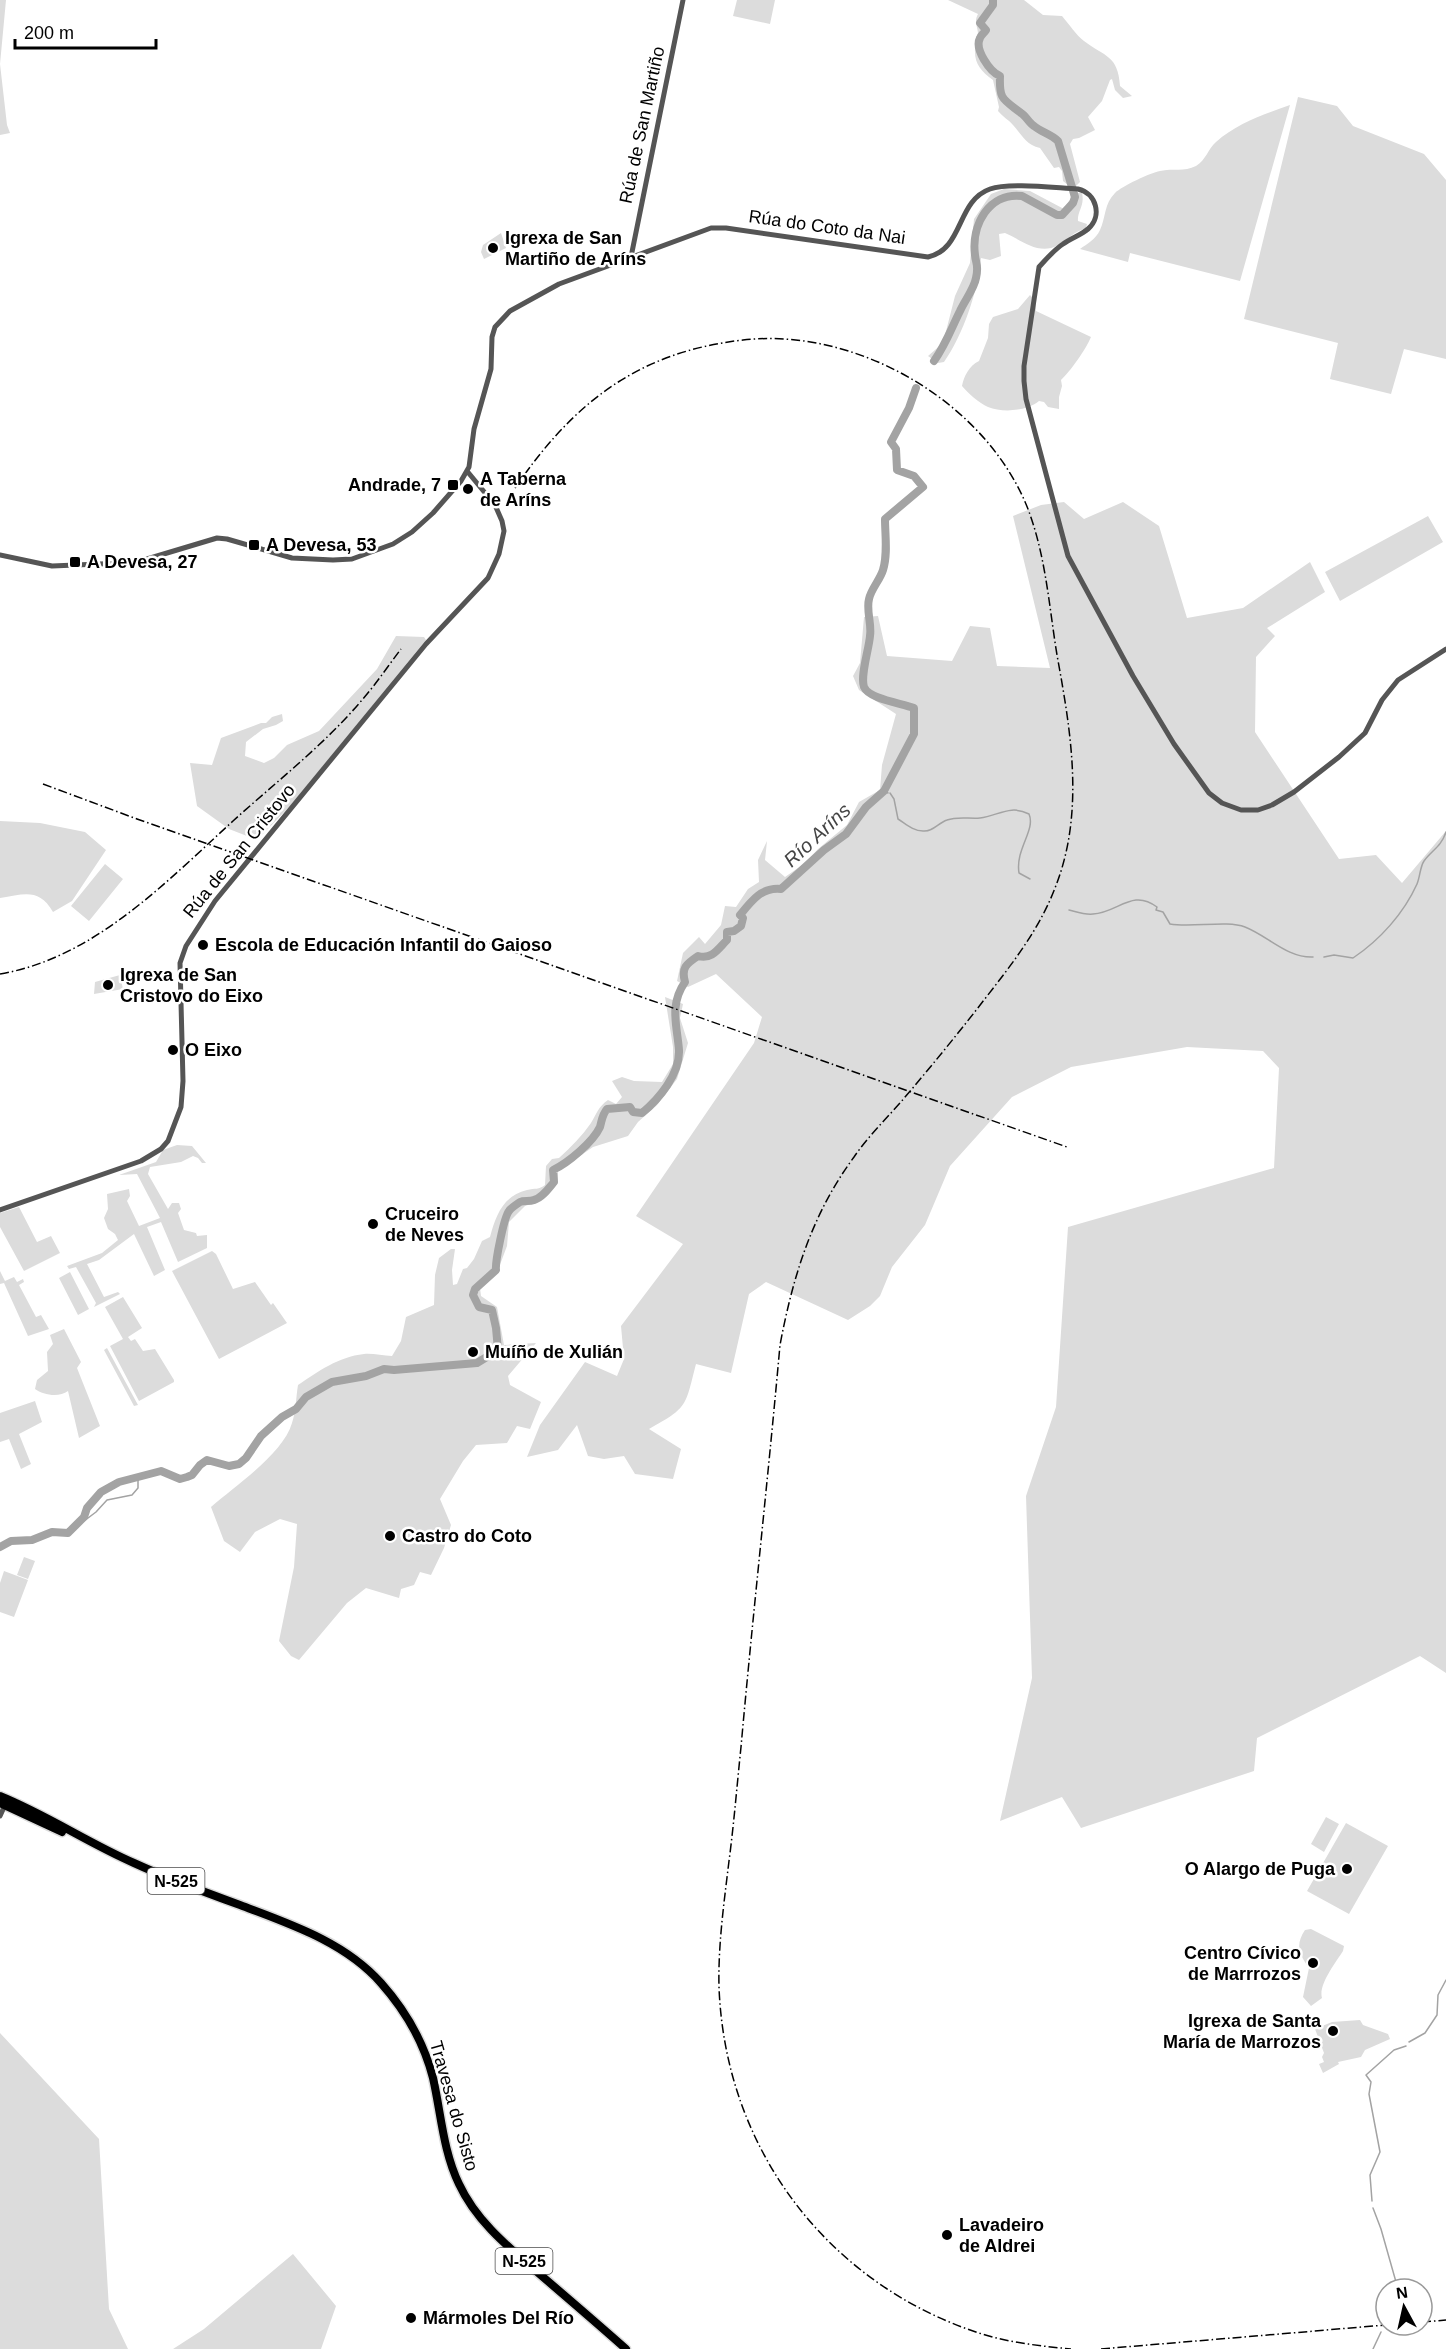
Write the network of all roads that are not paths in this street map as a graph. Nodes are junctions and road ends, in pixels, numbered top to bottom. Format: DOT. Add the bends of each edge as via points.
graph roads {
  1 [pos="683,0"];
  2 [pos="631,257"];
  3 [pos="467,471"];
  4 [pos="0,555"];
  5 [pos="1446,649"];
  6 [pos="0,1209"];
  7 [pos="0,1796"];
  8 [pos="3,1804"];
  9 [pos="0,1815"];
  10 [pos="99,1847"];
  11 [pos="626,2349"];
  1 -- 2 [label="street, Rúa de San Martiño"];
  2 -- 3 [label="street, Rúa do Coto da Nai" via="541,292 505,315 494,330 491,369"];
  2 -- 5 [label="street, Rúa do Coto da Nai" via="711,228 928,257 945,250 968,206 990,189 1003,186 1085,190 1096,204 1094,221 1039,267 1024,366 1026,399 1068,556 1133,676 1209,793 1241,810 1272,806 1287,797 1365,733 1382,700 1398,680"];
  3 -- 4 [label="street" via="433,513 401,540 364,555 333,561 292,558 217,538 116,564 52,566"];
  3 -- 6 [label="street, Rúa de San Cristovo" via="492,500 502,521 504,531 496,565 474,595 426,644 216,901 186,946 180,970 181,1107 168,1141 141,1161"];
  7 -- 10 [label="highway, Travesa do Sisto / N-525"];
  8 -- 9 [label="street"];
  8 -- 10 [label="highway, Travesa do Sisto / N-525"];
  10 -- 11 [label="highway, Travesa do Sisto / N-525" via="313,1934 347,1953 373,1974 398,2003 421,2044 451,2166 473,2208 505,2244"];
}
